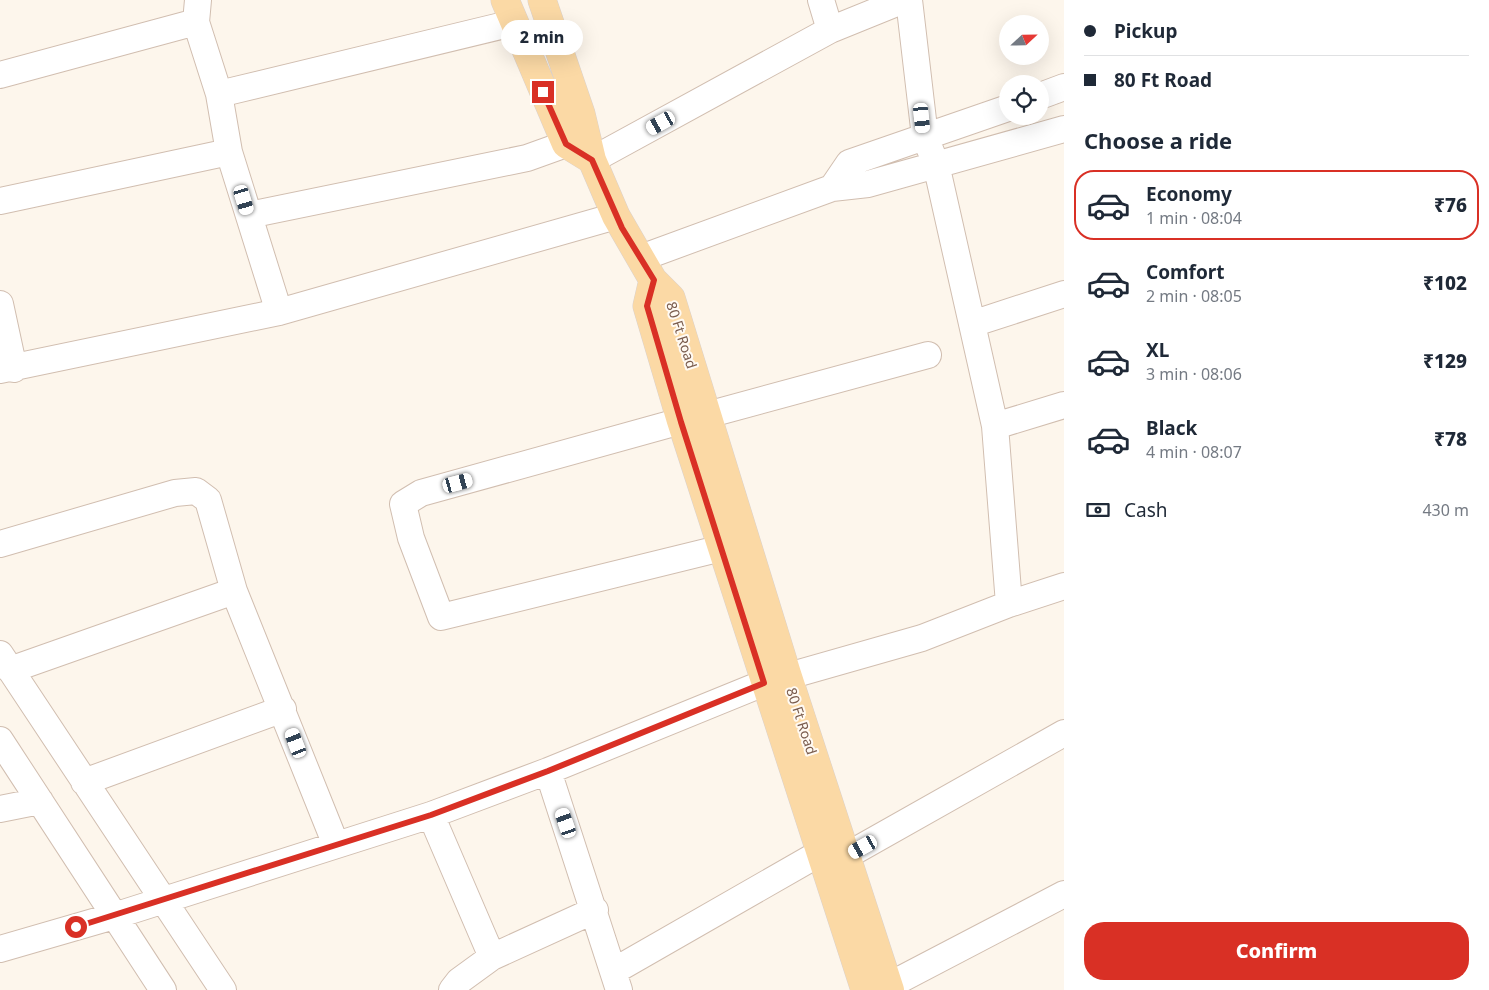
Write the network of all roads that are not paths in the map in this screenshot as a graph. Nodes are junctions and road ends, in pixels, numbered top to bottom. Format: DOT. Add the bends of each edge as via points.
graph roads {
  1 [pos="542,0"];
  2 [pos="821,0"];
  3 [pos="904,0"];
  4 [pos="909,0"];
  5 [pos="197,11"];
  6 [pos="509,12"];
  7 [pos="830,30"];
  8 [pos="0,75"];
  9 [pos="1064,87"];
  10 [pos="1049,93"];
  11 [pos="219,94"];
  12 [pos="999,111"];
  13 [pos="1064,129"];
  14 [pos="924,137"];
  15 [pos="566,144"];
  16 [pos="229,152"];
  17 [pos="592,160"];
  18 [pos="936,164"];
  19 [pos="832,188"];
  20 [pos="0,201"];
  21 [pos="249,215"];
  22 [pos="616,216"];
  23 [pos="647,269"];
  24 [pos="1064,294"];
  25 [pos="0,304"];
  26 [pos="279,312"];
  27 [pos="972,324"];
  28 [pos="928,355"];
  29 [pos="7,369"];
  30 [pos="1064,404"];
  31 [pos="707,415"];
  32 [pos="681,422"];
  33 [pos="995,426"];
  34 [pos="0,544"];
  35 [pos="722,548"];
  36 [pos="1064,586"];
  37 [pos="234,591"];
  38 [pos="1009,604"];
  39 [pos="5,662"];
  40 [pos="776,678"];
  41 [pos="283,710"];
  42 [pos="1064,733"];
  43 [pos="0,740"];
  44 [pos="548,771"];
  45 [pos="84,782"];
  46 [pos="40,801"];
  47 [pos="0,809"];
  48 [pos="431,815"];
  49 [pos="336,845"];
  50 [pos="833,855"];
  51 [pos="1064,894"];
  52 [pos="161,899"];
  53 [pos="595,910"];
  54 [pos="114,916"];
  55 [pos="0,949"];
  56 [pos="492,957"];
  57 [pos="616,981"];
  58 [pos="881,989"];
  59 [pos="163,990"];
  60 [pos="223,990"];
  61 [pos="452,990"];
  1 -- 17 [label="main road" via="581,114"];
  2 -- 7 [label="street"];
  3 -- 7 [label="street"];
  4 -- 14 [label="street"];
  5 -- 8 [label="street"];
  5 -- 11 [label="street"];
  6 -- 11 [label="street"];
  6 -- 15 [label="main road"];
  7 -- 17 [label="street"];
  9 -- 10 [label="street"];
  11 -- 16 [label="street"];
  12 -- 14 [label="street"];
  13 -- 18 [label="street"];
  14 -- 18 [label="street"];
  14 -- 19 [label="street" via="849,163"];
  15 -- 17 [label="main road"];
  15 -- 21 [label="street" via="527,158"];
  16 -- 20 [label="street"];
  16 -- 21 [label="street"];
  17 -- 22 [label="main road"];
  18 -- 19 [label="street" via="868,184"];
  18 -- 27 [label="street"];
  19 -- 23 [label="street"];
  21 -- 26 [label="street"];
  22 -- 23 [label="main road"];
  22 -- 26 [label="street"];
  23 -- 31 [label="main road, 80 Ft Road" via="671,298"];
  23 -- 32 [label="main road, 80 Ft Road" via="647,306"];
  24 -- 27 [label="street"];
  25 -- 29 [label="street"];
  26 -- 29 [label="street"];
  27 -- 33 [label="street"];
  28 -- 31 [label="street"];
  30 -- 33 [label="street"];
  31 -- 40 [label="main road, 80 Ft Road"];
  32 -- 35 [label="main road, 80 Ft Road"];
  32 -- 35 [label="street" via="422,493 403,504 411,538 441,616"];
  33 -- 38 [label="street"];
  34 -- 37 [label="street" via="175,493 196,491 208,500"];
  35 -- 40 [label="main road, 80 Ft Road"];
  36 -- 38 [label="street"];
  37 -- 39 [label="street"];
  37 -- 41 [label="street"];
  38 -- 40 [label="street" via="922,638"];
  39 -- 45 [label="street"];
  40 -- 44 [label="street"];
  40 -- 50 [label="main road, 80 Ft Road"];
  41 -- 45 [label="street"];
  41 -- 49 [label="street"];
  42 -- 50 [label="street"];
  43 -- 46 [label="street"];
  44 -- 48 [label="street"];
  44 -- 53 [label="street"];
  45 -- 52 [label="street"];
  46 -- 47 [label="street"];
  46 -- 54 [label="street"];
  48 -- 49 [label="street"];
  48 -- 56 [label="street"];
  49 -- 52 [label="street"];
  50 -- 57 [label="street"];
  50 -- 58 [label="main road, 80 Ft Road"];
  51 -- 58 [label="street"];
  52 -- 54 [label="street"];
  52 -- 60 [label="street"];
  53 -- 56 [label="street"];
  53 -- 57 [label="street"];
  54 -- 55 [label="street"];
  54 -- 59 [label="street"];
  56 -- 61 [label="street"];
}
